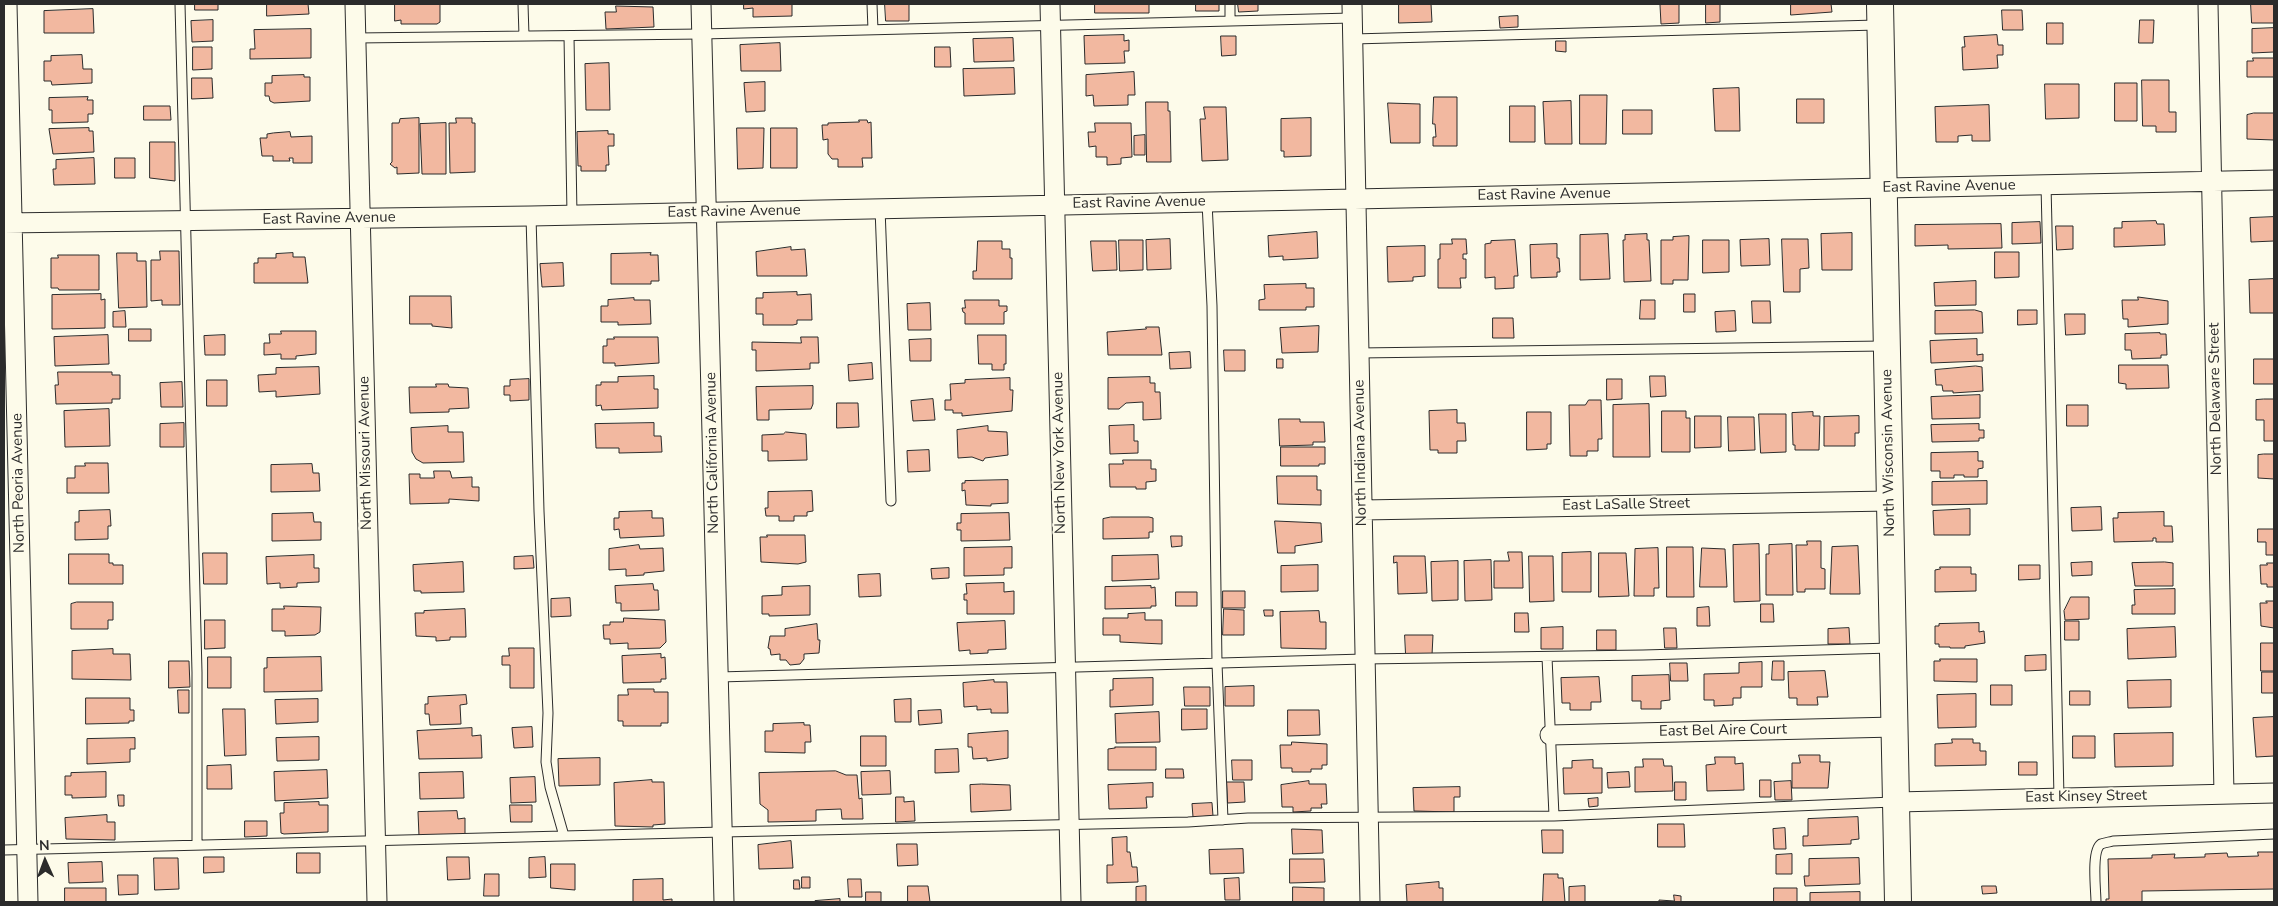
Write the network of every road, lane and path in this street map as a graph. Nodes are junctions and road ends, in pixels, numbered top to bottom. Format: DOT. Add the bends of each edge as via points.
graph roads {
  1 [pos="7,4"];
  2 [pos="180,4"];
  3 [pos="355,4"];
  4 [pos="524,4"];
  5 [pos="701,4"];
  6 [pos="872,4"];
  7 [pos="1050,4"];
  8 [pos="1230,4"];
  9 [pos="2208,4"];
  10 [pos="1352,11"];
  11 [pos="1880,14"];
  12 [pos="1230,21"];
  13 [pos="1051,26"];
  14 [pos="873,30"];
  15 [pos="702,34"];
  16 [pos="524,36"];
  17 [pos="568,36"];
  18 [pos="356,38"];
  19 [pos="1353,39"];
  20 [pos="2274,180"];
  21 [pos="2212,181"];
  22 [pos="2046,185"];
  23 [pos="1884,188"];
  24 [pos="1356,199"];
  25 [pos="1207,202"];
  26 [pos="1054,205"];
  27 [pos="880,208"];
  28 [pos="708,212"];
  29 [pos="572,215"];
  30 [pos="531,216"];
  31 [pos="360,219"];
  32 [pos="185,221"];
  33 [pos="8,223"];
  34 [pos="1887,346"];
  35 [pos="1359,353"];
  36 [pos="891,501"];
  37 [pos="1890,501"];
  38 [pos="1362,510"];
  39 [pos="1894,648"];
  40 [pos="1547,657"];
  41 [pos="1364,659"];
  42 [pos="1217,663"];
  43 [pos="1065,668"];
  44 [pos="719,677"];
  45 [pos="1896,727"];
  46 [pos="1550,735"];
  47 [pos="2274,793"];
  48 [pos="2224,794"];
  49 [pos="2059,798"];
  50 [pos="1897,802"];
  51 [pos="1554,816"];
  52 [pos="1368,817"];
  53 [pos="1223,820"];
  54 [pos="1069,825"];
  55 [pos="723,832"];
  56 [pos="2274,834"];
  57 [pos="564,836"];
  58 [pos="375,841"];
  59 [pos="197,846"];
  60 [pos="4,850"];
  61 [pos="27,850"];
  62 [pos="28,902"];
  63 [pos="377,902"];
  64 [pos="724,902"];
  65 [pos="1071,902"];
  66 [pos="1370,902"];
  67 [pos="1898,902"];
  68 [pos="2096,902"];
  1 -- 33 [label="street, North Peoria Avenue"];
  2 -- 32 [label="lane"];
  3 -- 18 [label="street, North Missouri Avenue"];
  4 -- 16 [label="lane"];
  5 -- 15 [label="street, North California Avenue"];
  6 -- 14 [label="lane"];
  7 -- 13 [label="street, North New York Avenue"];
  8 -- 12 [label="lane"];
  9 -- 21 [label="street, North Delaware Street"];
  10 -- 12 [label="lane"];
  10 -- 19 [label="street, North Indiana Avenue"];
  11 -- 19 [label="lane"];
  11 -- 23 [label="street, North Wisconsin Avenue"];
  12 -- 13 [label="lane"];
  13 -- 14 [label="lane"];
  13 -- 26 [label="street, North New York Avenue"];
  14 -- 15 [label="lane"];
  15 -- 17 [label="lane"];
  15 -- 28 [label="street, North California Avenue"];
  16 -- 17 [label="lane"];
  16 -- 18 [label="lane"];
  17 -- 29 [label="lane"];
  18 -- 31 [label="street, North Missouri Avenue"];
  19 -- 24 [label="street, North Indiana Avenue"];
  20 -- 21 [label="street, East Ravine Avenue"];
  21 -- 22 [label="street, East Ravine Avenue"];
  21 -- 48 [label="street, North Delaware Street"];
  22 -- 23 [label="street, East Ravine Avenue"];
  22 -- 49 [label="lane"];
  23 -- 24 [label="street, East Ravine Avenue"];
  23 -- 34 [label="street, North Wisconsin Avenue"];
  24 -- 25 [label="street, East Ravine Avenue"];
  24 -- 35 [label="street, North Indiana Avenue"];
  25 -- 26 [label="street, East Ravine Avenue"];
  25 -- 42 [label="lane" via="1212,306"];
  26 -- 27 [label="street, East Ravine Avenue"];
  26 -- 43 [label="street, North New York Avenue"];
  27 -- 28 [label="street, East Ravine Avenue"];
  27 -- 36 [label="lane"];
  28 -- 29 [label="street, East Ravine Avenue"];
  28 -- 44 [label="street, North California Avenue"];
  29 -- 30 [label="street, East Ravine Avenue"];
  30 -- 31 [label="street, East Ravine Avenue"];
  30 -- 57 [label="lane" via="548,713 546,762"];
  31 -- 32 [label="street, East Ravine Avenue"];
  31 -- 58 [label="street, North Missouri Avenue"];
  32 -- 33 [label="street, East Ravine Avenue"];
  32 -- 59 [label="lane" via="197,672"];
  33 -- 61 [label="street, North Peoria Avenue"];
  34 -- 35 [label="lane"];
  34 -- 37 [label="street, North Wisconsin Avenue"];
  35 -- 38 [label="street, North Indiana Avenue"];
  37 -- 38 [label="street, East LaSalle Street"];
  37 -- 39 [label="street, North Wisconsin Avenue"];
  38 -- 41 [label="street, North Indiana Avenue"];
  39 -- 40 [label="lane"];
  39 -- 45 [label="street, North Wisconsin Avenue"];
  40 -- 41 [label="lane"];
  40 -- 46 [label="lane"];
  41 -- 42 [label="lane"];
  41 -- 52 [label="street, North Indiana Avenue"];
  42 -- 43 [label="lane"];
  42 -- 53 [label="lane"];
  43 -- 44 [label="lane"];
  43 -- 54 [label="street, North New York Avenue"];
  44 -- 55 [label="street, North California Avenue"];
  45 -- 46 [label="street, East Bel Aire Court"];
  45 -- 50 [label="street, North Wisconsin Avenue"];
  46 -- 51 [label="lane"];
  47 -- 48 [label="street, East Kinsey Street"];
  48 -- 49 [label="street, East Kinsey Street"];
  49 -- 50 [label="street, East Kinsey Street"];
  50 -- 51 [label="lane"];
  50 -- 67 [label="street, North Wisconsin Avenue"];
  51 -- 52 [label="lane"];
  52 -- 53 [label="lane"];
  52 -- 66 [label="street, North Indiana Avenue"];
  53 -- 54 [label="lane"];
  54 -- 55 [label="lane"];
  54 -- 65 [label="street, North New York Avenue"];
  55 -- 57 [label="lane"];
  55 -- 64 [label="street, North California Avenue"];
  56 -- 68 [label="lane" via="2101,844 2095,859"];
  57 -- 58 [label="lane"];
  58 -- 59 [label="lane"];
  58 -- 63 [label="street, North Missouri Avenue"];
  59 -- 61 [label="lane"];
  60 -- 61 [label="lane"];
  61 -- 62 [label="street, North Peoria Avenue"];
}
